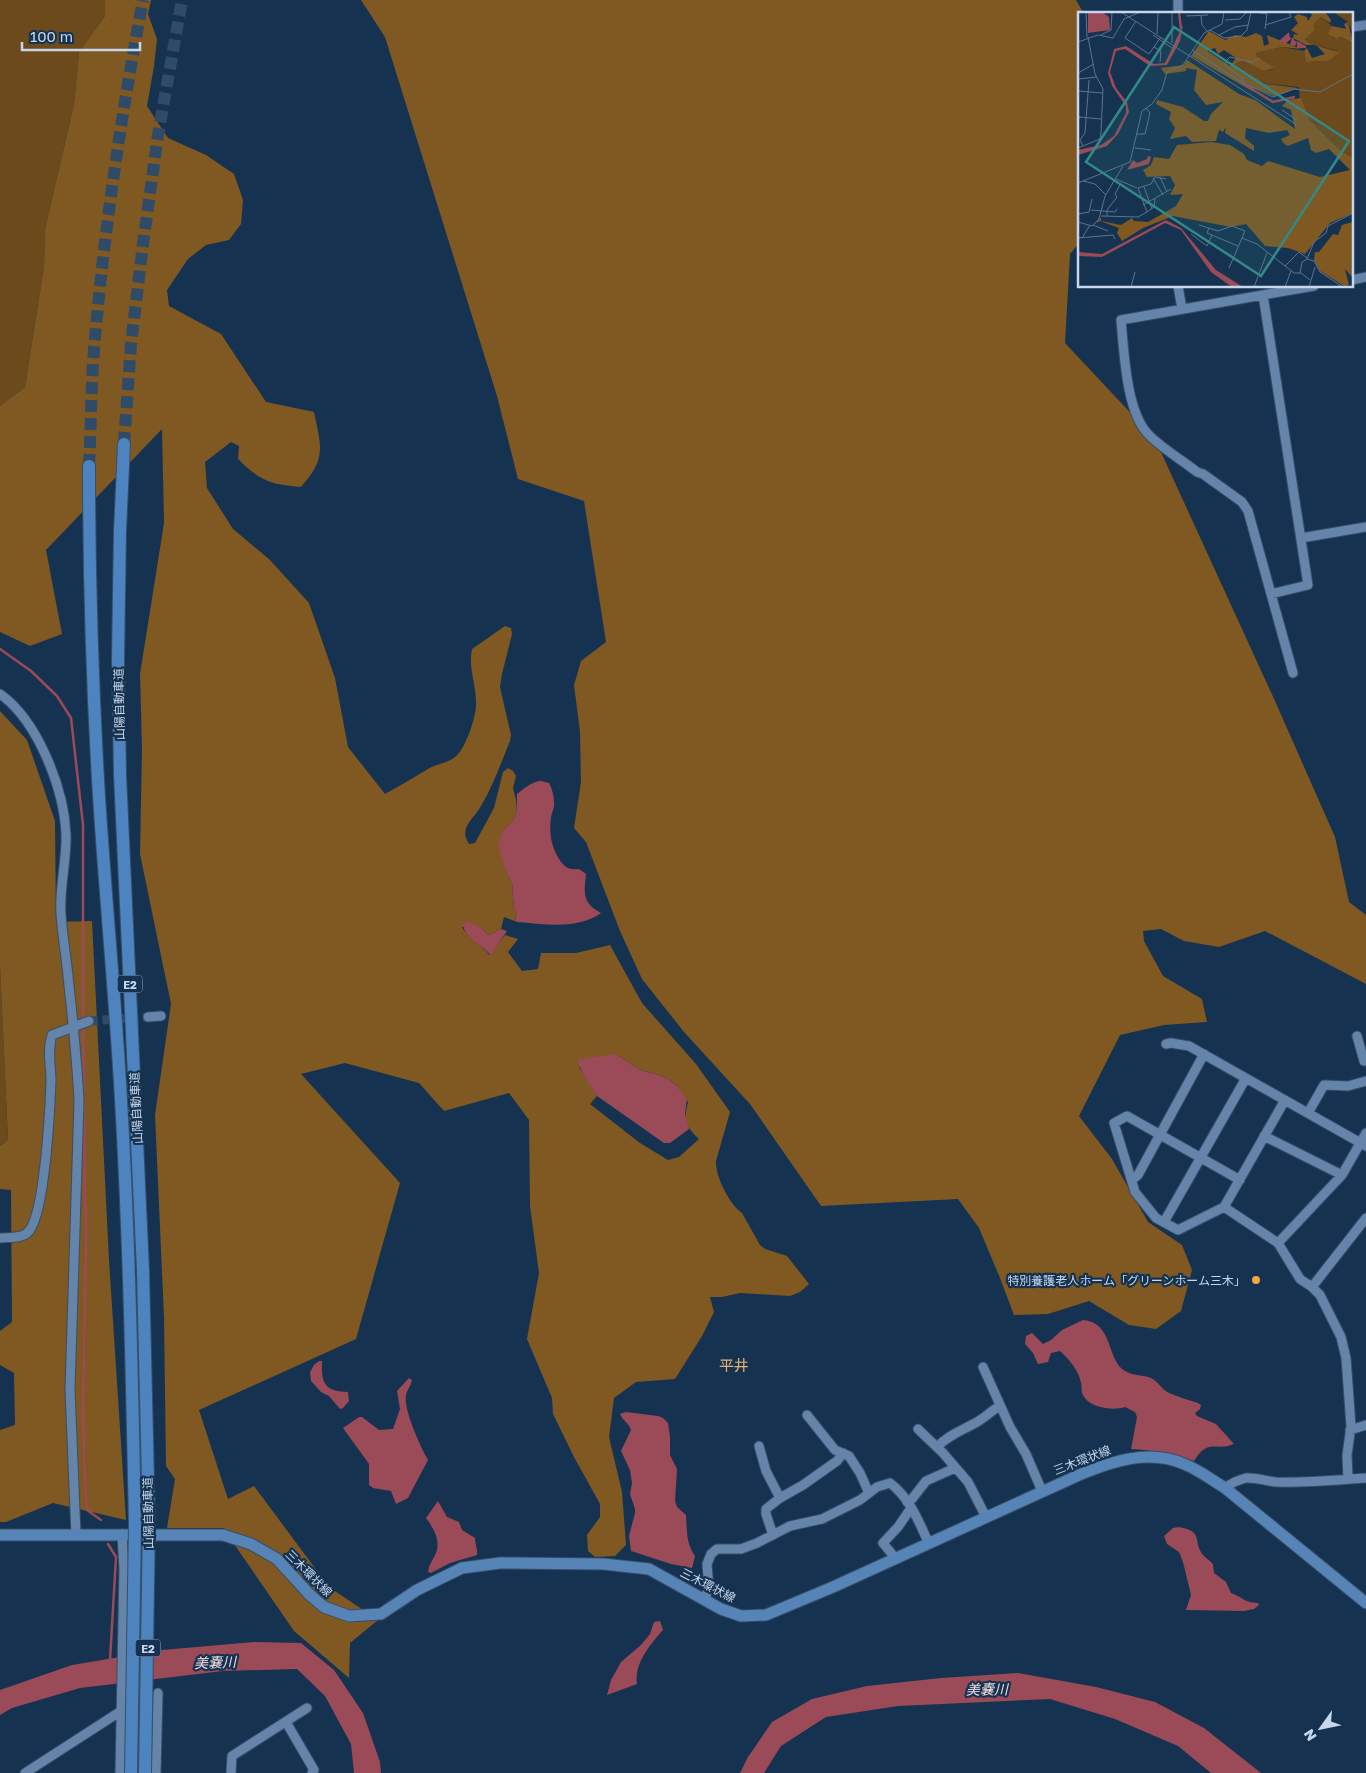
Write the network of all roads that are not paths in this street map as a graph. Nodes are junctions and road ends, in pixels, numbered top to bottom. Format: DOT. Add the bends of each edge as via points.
graph roads {
  1 [pos="1178,288"];
  2 [pos="1303,288"];
  3 [pos="1263,295"];
  4 [pos="1182,309"];
  5 [pos="124,444"];
  6 [pos="89,466"];
  7 [pos="1366,527"];
  8 [pos="1301,538"];
  9 [pos="1271,594"];
  10 [pos="1293,673"];
  11 [pos="0,694"];
  12 [pos="161,1016"];
  13 [pos="148,1017"];
  14 [pos="89,1021"];
  15 [pos="73,1026"];
  16 [pos="1357,1036"];
  17 [pos="1166,1044"];
  18 [pos="1204,1054"];
  19 [pos="1366,1061"];
  20 [pos="1246,1078"];
  21 [pos="1366,1081"];
  22 [pos="1286,1100"];
  23 [pos="1308,1113"];
  24 [pos="1366,1133"];
  25 [pos="1160,1135"];
  26 [pos="1264,1136"];
  27 [pos="1363,1144"];
  28 [pos="1201,1158"];
  29 [pos="1342,1175"];
  30 [pos="1132,1180"];
  31 [pos="1240,1180"];
  32 [pos="1224,1207"];
  33 [pos="1366,1218"];
  34 [pos="1164,1222"];
  35 [pos="0,1238"];
  36 [pos="1278,1243"];
  37 [pos="1312,1287"];
  38 [pos="983,1367"];
  39 [pos="1000,1406"];
  40 [pos="806,1415"];
  41 [pos="1366,1425"];
  42 [pos="918,1429"];
  43 [pos="1350,1430"];
  44 [pos="760,1446"];
  45 [pos="937,1447"];
  46 [pos="843,1454"];
  47 [pos="956,1468"];
  48 [pos="1366,1478"];
  49 [pos="1348,1479"];
  50 [pos="1224,1488"];
  51 [pos="1042,1491"];
  52 [pos="869,1493"];
  53 [pos="780,1498"];
  54 [pos="909,1505"];
  55 [pos="986,1517"];
  56 [pos="122,1534"];
  57 [pos="0,1535"];
  58 [pos="76,1535"];
  59 [pos="773,1535"];
  60 [pos="929,1544"];
  61 [pos="896,1559"];
  62 [pos="702,1599"];
  63 [pos="1366,1603"];
  64 [pos="158,1693"];
  65 [pos="307,1708"];
  66 [pos="121,1711"];
  67 [pos="286,1722"];
  68 [pos="25,1773"];
  69 [pos="120,1773"];
  70 [pos="131,1773"];
  71 [pos="145,1773"];
  72 [pos="156,1773"];
  73 [pos="231,1773"];
  74 [pos="312,1773"];
  1 -- 4 [label="street"];
  2 -- 3 [label="street"];
  3 -- 4 [label="street"];
  3 -- 8 [label="street"];
  4 -- 9 [label="street" via="1121,320 1130,395 1138,419 1148,434 1242,502 1248,511"];
  5 -- 71 [label="highway, 山陽自動車道 / E2, bridge" via="118,639 120,775 143,1270 149,1523"];
  6 -- 70 [label="highway, 山陽自動車道 / E2, bridge" via="89,559 98,781 130,1268 135,1524"];
  7 -- 8 [label="street"];
  8 -- 9 [label="street" via="1308,585"];
  9 -- 10 [label="street"];
  11 -- 15 [label="street" via="40,742 63,812 66,835 61,913"];
  12 -- 13 [label="street"];
  14 -- 15 [label="street"];
  15 -- 35 [label="street" via="52,1035 49,1045 50,1097 42,1186 35,1218 29,1232 20,1237"];
  15 -- 58 [label="street" via="79,1102 70,1390"];
  16 -- 19 [label="street"];
  17 -- 18 [label="street" via="1189,1046"];
  18 -- 20 [label="street"];
  18 -- 25 [label="street"];
  20 -- 22 [label="street"];
  20 -- 28 [label="street"];
  21 -- 23 [label="street" via="1348,1086 1324,1086"];
  22 -- 23 [label="street"];
  22 -- 26 [label="street"];
  23 -- 27 [label="street"];
  24 -- 27 [label="street"];
  25 -- 28 [label="street"];
  25 -- 30 [label="street"];
  25 -- 30 [label="street" via="1127,1116 1114,1123"];
  26 -- 29 [label="street"];
  26 -- 31 [label="street"];
  27 -- 29 [label="street"];
  28 -- 31 [label="street"];
  28 -- 34 [label="street"];
  29 -- 36 [label="street"];
  30 -- 34 [label="street" via="1135,1192 1145,1206"];
  31 -- 32 [label="street"];
  32 -- 34 [label="street" via="1178,1230"];
  32 -- 36 [label="street"];
  33 -- 37 [label="street"];
  36 -- 37 [label="street" via="1300,1279"];
  37 -- 43 [label="street" via="1320,1294 1341,1336 1346,1358"];
  38 -- 39 [label="street"];
  39 -- 45 [label="street"];
  39 -- 51 [label="street"];
  40 -- 46 [label="street" via="835,1450"];
  41 -- 43 [label="street"];
  42 -- 45 [label="street"];
  43 -- 49 [label="street"];
  44 -- 53 [label="street" via="766,1471"];
  45 -- 47 [label="street"];
  46 -- 52 [label="street" via="849,1456"];
  46 -- 53 [label="street" via="803,1485"];
  47 -- 54 [label="street" via="926,1481"];
  47 -- 55 [label="street" via="968,1482"];
  48 -- 49 [label="street"];
  49 -- 50 [label="street" via="1284,1482 1245,1478"];
  50 -- 51 [label="main road, 三木環状線" via="1184,1464 1136,1457 1113,1461"];
  50 -- 63 [label="main road, 三木環状線"];
  51 -- 55 [label="main road, 三木環状線"];
  52 -- 54 [label="street" via="890,1483"];
  52 -- 59 [label="street" via="822,1519 790,1526"];
  53 -- 59 [label="street" via="766,1509"];
  54 -- 60 [label="street"];
  54 -- 61 [label="street" via="898,1527 883,1543"];
  55 -- 60 [label="main road, 三木環状線"];
  56 -- 58 [label="main road, 三木環状線"];
  56 -- 62 [label="main road, 三木環状線" via="223,1535 251,1544 277,1559 324,1607 349,1616 381,1614 417,1590 462,1568 500,1563 602,1564 649,1569"];
  56 -- 66 [label="street"];
  57 -- 58 [label="main road, 三木環状線"];
  59 -- 62 [label="street" via="741,1549 717,1549 711,1554 707,1564 709,1590"];
  60 -- 61 [label="main road, 三木環状線"];
  61 -- 62 [label="main road, 三木環状線" via="766,1615 741,1616"];
  64 -- 72 [label="street"];
  65 -- 67 [label="street"];
  66 -- 68 [label="street"];
  66 -- 69 [label="street"];
  67 -- 73 [label="street" via="232,1756"];
  67 -- 74 [label="street" via="314,1770"];
}
